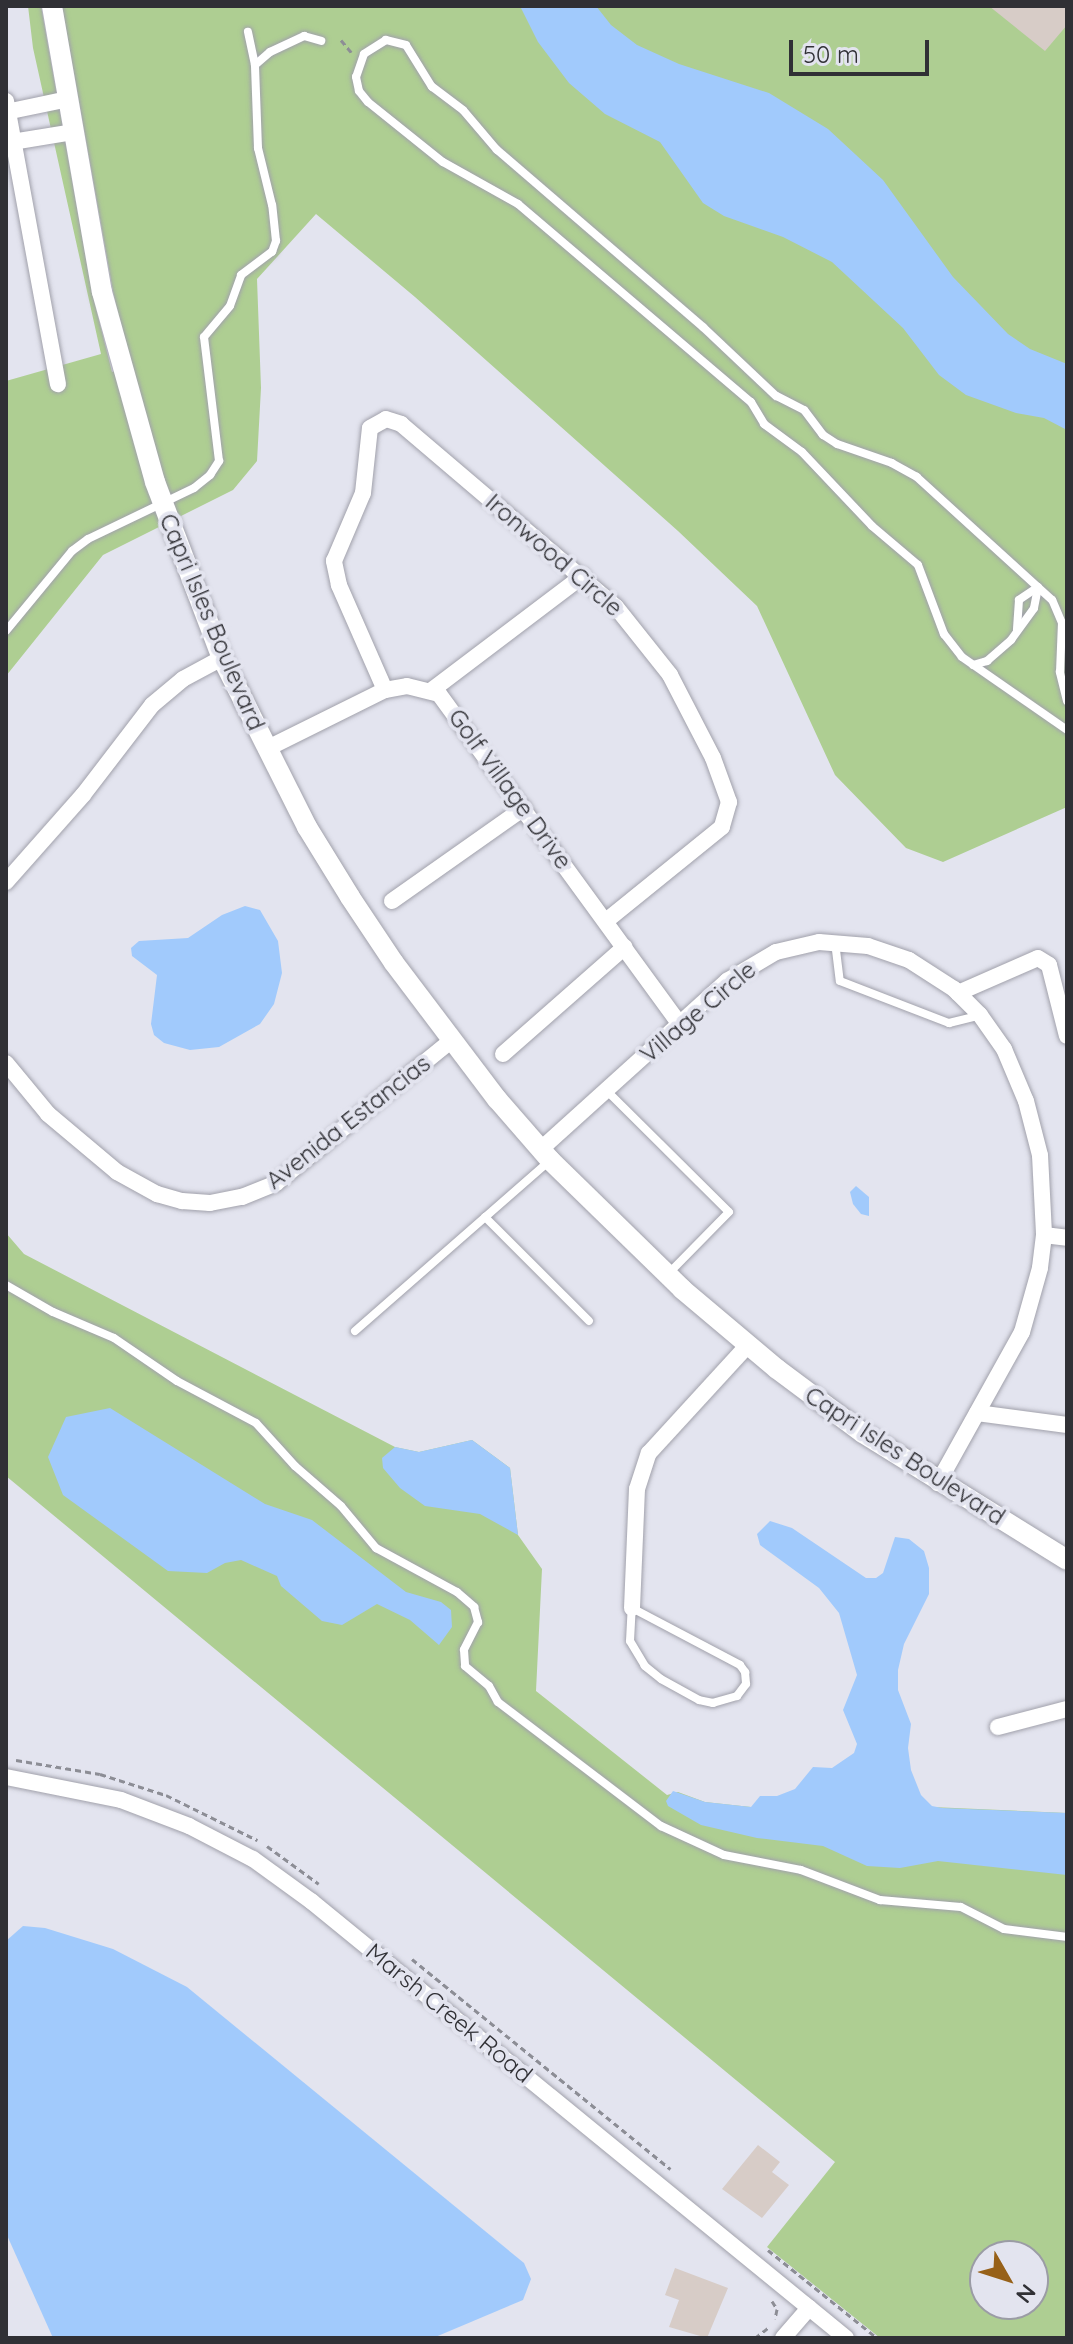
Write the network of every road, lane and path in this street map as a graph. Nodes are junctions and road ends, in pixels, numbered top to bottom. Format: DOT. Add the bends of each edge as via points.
graph roads {
  1 [pos="52,6"];
  2 [pos="248,32"];
  3 [pos="321,41"];
  4 [pos="255,65"];
  5 [pos="68,99"];
  6 [pos="7,108"];
  7 [pos="74,132"];
  8 [pos="10,142"];
  9 [pos="58,384"];
  10 [pos="163,504"];
  11 [pos="583,576"];
  12 [pos="1038,587"];
  13 [pos="1017,630"];
  14 [pos="6,631"];
  15 [pos="222,658"];
  16 [pos="972,665"];
  17 [pos="385,690"];
  18 [pos="432,690"];
  19 [pos="1067,701"];
  20 [pos="1067,730"];
  21 [pos="266,749"];
  22 [pos="524,808"];
  23 [pos="6,882"];
  24 [pos="392,901"];
  25 [pos="606,921"];
  26 [pos="835,942"];
  27 [pos="625,947"];
  28 [pos="958,993"];
  29 [pos="980,1015"];
  30 [pos="680,1024"];
  31 [pos="1067,1036"];
  32 [pos="451,1041"];
  33 [pos="503,1054"];
  34 [pos="6,1063"];
  35 [pos="606,1090"];
  36 [pos="546,1154"];
  37 [pos="485,1217"];
  38 [pos="1044,1235"];
  39 [pos="1067,1238"];
  40 [pos="667,1275"];
  41 [pos="6,1285"];
  42 [pos="589,1321"];
  43 [pos="355,1331"];
  44 [pos="748,1345"];
  45 [pos="977,1413"];
  46 [pos="1067,1425"];
  47 [pos="938,1483"];
  48 [pos="1067,1560"];
  49 [pos="632,1608"];
  50 [pos="1067,1709"];
  51 [pos="998,1727"];
  52 [pos="6,1777"];
  53 [pos="1067,1937"];
  54 [pos="762,2292"];
  55 [pos="809,2308"];
  56 [pos="755,2338"];
  57 [pos="783,2338"];
  58 [pos="846,2338"];
  1 -- 5 [label="street, Capri Isles Boulevard"];
  2 -- 4 [label="lane"];
  3 -- 4 [label="lane" via="304,36"];
  4 -- 10 [label="lane" via="258,148 276,241 272,252 241,275 229,308 204,337 220,447 217,466 201,484"];
  5 -- 6 [label="street"];
  5 -- 7 [label="street, Capri Isles Boulevard"];
  6 -- 8 [label="street"];
  7 -- 8 [label="street"];
  7 -- 10 [label="street, Capri Isles Boulevard" via="115,348"];
  8 -- 9 [label="street"];
  10 -- 14 [label="lane" via="72,551"];
  10 -- 15 [label="street, Capri Isles Boulevard"];
  11 -- 17 [label="street, Ironwood Circle" via="401,424 377,421 368,435 363,493 334,561 339,585"];
  11 -- 18 [label="street"];
  11 -- 25 [label="street, Ironwood Circle" via="628,620 670,675 713,758 729,802 727,817 715,834"];
  12 -- 13 [label="lane" via="1034,608"];
  12 -- 13 [label="lane" via="1019,600"];
  12 -- 16 [label="lane" via="917,477 837,444 804,410 776,396 497,150 463,110 432,87 406,45 386,40 364,54 356,77 368,102 443,162 530,214 751,402 764,424 802,452 872,526 913,559 925,577 944,634"];
  12 -- 19 [label="lane" via="1060,615 1060,672"];
  13 -- 16 [label="lane" via="994,656"];
  15 -- 21 [label="street, Capri Isles Boulevard"];
  15 -- 23 [label="street" via="183,679 152,705 83,795"];
  16 -- 20 [label="lane"];
  17 -- 18 [label="street, Golf Village Drive"];
  17 -- 21 [label="street, Golf Village Drive"];
  18 -- 22 [label="street, Golf Village Drive" via="455,712"];
  21 -- 32 [label="street, Capri Isles Boulevard" via="335,874"];
  22 -- 24 [label="street"];
  22 -- 25 [label="street, Golf Village Drive"];
  25 -- 27 [label="street"];
  26 -- 28 [label="street, Village Circle" via="900,956"];
  26 -- 29 [label="lane" via="840,981 949,1023"];
  26 -- 30 [label="street, Village Circle" via="797,945 757,961"];
  27 -- 30 [label="street"];
  27 -- 33 [label="street"];
  28 -- 29 [label="street, Village Circle"];
  28 -- 31 [label="street" via="1038,958 1049,965"];
  29 -- 38 [label="street, Village Circle" via="1004,1049 1035,1129"];
  30 -- 35 [label="street, Village Circle"];
  32 -- 34 [label="street, Avenida Estancias" via="276,1183 210,1203 171,1199 117,1172 48,1114"];
  32 -- 36 [label="street, Capri Isles Boulevard"];
  35 -- 36 [label="street, Village Circle"];
  35 -- 40 [label="lane" via="729,1212"];
  36 -- 37 [label="lane"];
  36 -- 40 [label="street, Capri Isles Boulevard"];
  37 -- 42 [label="lane"];
  37 -- 43 [label="lane"];
  38 -- 39 [label="street"];
  38 -- 45 [label="street, Village Circle" via="1022,1332"];
  40 -- 44 [label="street, Capri Isles Boulevard"];
  41 -- 53 [label="lane" via="114,1338 177,1381 256,1423 376,1548 457,1592 474,1607 478,1622 464,1650 465,1666 503,1706 661,1826 724,1855 801,1870 880,1900 961,1907 1004,1929"];
  44 -- 47 [label="street, Capri Isles Boulevard" via="832,1411"];
  44 -- 49 [label="street" via="656,1443 644,1463 637,1489"];
  45 -- 46 [label="street"];
  45 -- 47 [label="street, Village Circle"];
  47 -- 48 [label="street, Capri Isles Boulevard"];
  49 -- 49 [label="lane" via="630,1641 645,1666 661,1679 713,1703 727,1701 746,1684 740,1665"];
  50 -- 51 [label="street"];
  52 -- 55 [label="street, Marsh Creek Road" via="121,1800 189,1826 253,1859"];
  54 -- 56 [label="path" via="777,2314"];
  55 -- 57 [label="street"];
  55 -- 58 [label="street, Marsh Creek Road"];
}
